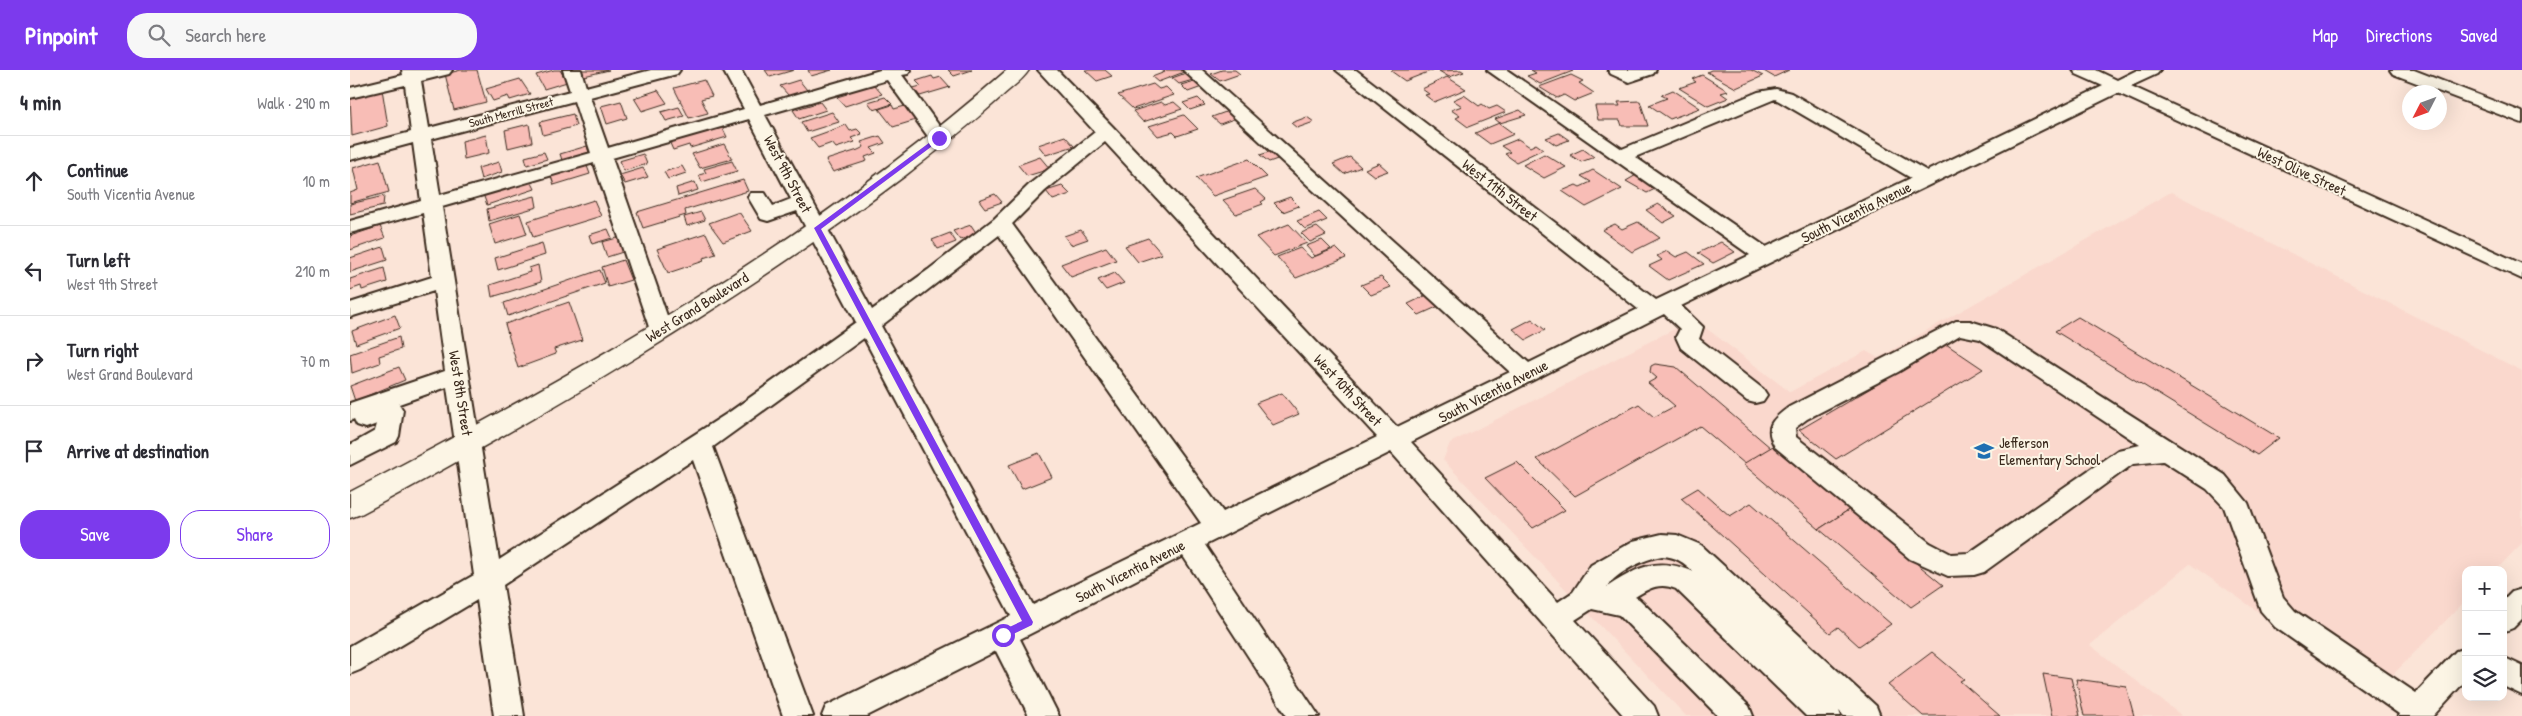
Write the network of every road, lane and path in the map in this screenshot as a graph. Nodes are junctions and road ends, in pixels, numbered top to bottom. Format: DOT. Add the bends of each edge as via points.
graph roads {
  1 [pos="443,70"];
  2 [pos="572,70"];
  3 [pos="671,70"];
  4 [pos="732,70"];
  5 [pos="1019,70"];
  6 [pos="1047,70"];
  7 [pos="1192,70"];
  8 [pos="1345,70"];
  9 [pos="1496,70"];
  10 [pos="1617,70"];
  11 [pos="1647,70"];
  12 [pos="2082,70"];
  13 [pos="2151,70"];
  14 [pos="2399,70"];
  15 [pos="894,71"];
  16 [pos="412,74"];
  17 [pos="2118,86"];
  18 [pos="350,93"];
  19 [pos="581,94"];
  20 [pos="755,112"];
  21 [pos="2522,118"];
  22 [pos="1107,132"];
  23 [pos="421,135"];
  24 [pos="939,138"];
  25 [pos="350,154"];
  26 [pos="600,156"];
  27 [pos="1620,156"];
  28 [pos="1925,178"];
  29 [pos="758,197"];
  30 [pos="803,202"];
  31 [pos="432,204"];
  32 [pos="1001,222"];
  33 [pos="350,227"];
  34 [pos="817,228"];
  35 [pos="1765,256"];
  36 [pos="2522,272"];
  37 [pos="443,281"];
  38 [pos="1660,307"];
  39 [pos="350,310"];
  40 [pos="868,324"];
  41 [pos="661,330"];
  42 [pos="1527,374"];
  43 [pos="458,375"];
  44 [pos="1756,395"];
  45 [pos="350,412"];
  46 [pos="350,424"];
  47 [pos="1395,440"];
  48 [pos="468,442"];
  49 [pos="700,443"];
  50 [pos="2167,451"];
  51 [pos="350,456"];
  52 [pos="350,506"];
  53 [pos="1218,526"];
  54 [pos="1188,542"];
  55 [pos="488,580"];
  56 [pos="1596,600"];
  57 [pos="2522,600"];
  58 [pos="2507,616"];
  59 [pos="1554,619"];
  60 [pos="1028,622"];
  61 [pos="1003,635"];
  62 [pos="350,661"];
  63 [pos="2462,664"];
  64 [pos="2507,673"];
  65 [pos="2522,682"];
  66 [pos="2415,713"];
  67 [pos="509,716"];
  68 [pos="798,716"];
  69 [pos="837,716"];
  70 [pos="1044,716"];
  71 [pos="1304,716"];
  72 [pos="1643,716"];
  73 [pos="1738,716"];
  74 [pos="1826,716"];
  75 [pos="1865,716"];
  1 -- 16 [label="street"];
  2 -- 19 [label="street"];
  3 -- 19 [label="street, South Merrill Street"];
  4 -- 20 [label="street, West 9th Street"];
  5 -- 24 [label="main road, West Grand Boulevard"];
  6 -- 22 [label="street, West 10th Street"];
  7 -- 42 [label="street"];
  8 -- 38 [label="street, West 11th Street"];
  9 -- 27 [label="street"];
  10 -- 11 [label="street" via="1629,77"];
  12 -- 17 [label="street, West Olive Street"];
  13 -- 17 [label="street, South Vicentia Avenue"];
  14 -- 21 [label="street"];
  15 -- 20 [label="street"];
  15 -- 24 [label="street"];
  16 -- 18 [label="street"];
  16 -- 23 [label="street, West 8th Street"];
  17 -- 28 [label="street, South Vicentia Avenue"];
  17 -- 36 [label="street, West Olive Street"];
  19 -- 23 [label="street, South Merrill Street"];
  19 -- 26 [label="street"];
  20 -- 26 [label="street"];
  20 -- 30 [label="street, West 9th Street"];
  22 -- 32 [label="street" via="1038,187"];
  22 -- 47 [label="street, West 10th Street"];
  23 -- 25 [label="street, South Merrill Street"];
  23 -- 31 [label="street, West 8th Street"];
  24 -- 34 [label="main road, West Grand Boulevard"];
  26 -- 31 [label="street"];
  26 -- 41 [label="street"];
  27 -- 28 [label="street" via="1764,96 1776,94"];
  27 -- 35 [label="street"];
  28 -- 35 [label="street, South Vicentia Avenue"];
  29 -- 30 [label="street" via="768,215"];
  30 -- 34 [label="street, West 9th Street"];
  31 -- 33 [label="street"];
  31 -- 37 [label="street, West 8th Street"];
  32 -- 40 [label="street"];
  32 -- 53 [label="street"];
  34 -- 40 [label="street, West 9th Street"];
  34 -- 41 [label="main road, West Grand Boulevard"];
  35 -- 38 [label="street, South Vicentia Avenue"];
  37 -- 39 [label="street"];
  37 -- 43 [label="street, West 8th Street"];
  38 -- 42 [label="street, South Vicentia Avenue"];
  38 -- 44 [label="street, West 11th Street" via="1692,327 1687,336 1689,343"];
  40 -- 49 [label="street"];
  40 -- 60 [label="street, West 9th Street"];
  41 -- 48 [label="main road, West Grand Boulevard"];
  42 -- 47 [label="street, South Vicentia Avenue"];
  43 -- 45 [label="street"];
  43 -- 48 [label="street, West 8th Street"];
  46 -- 51 [label="street" via="391,410 387,436"];
  47 -- 53 [label="street, South Vicentia Avenue"];
  47 -- 59 [label="street, West 10th Street"];
  48 -- 52 [label="main road, West Grand Boulevard"];
  48 -- 55 [label="street, West 8th Street"];
  49 -- 55 [label="street"];
  49 -- 68 [label="street"];
  50 -- 50 [label="street" via="2127,456 1974,564 1948,565 1920,551 1784,441 1782,425 1798,413 1956,328 1970,328 1988,334"];
  50 -- 66 [label="street" via="2216,482 2235,503 2271,603 2285,619"];
  53 -- 54 [label="street, South Vicentia Avenue"];
  54 -- 60 [label="street, South Vicentia Avenue"];
  54 -- 71 [label="street"];
  55 -- 62 [label="street"];
  55 -- 67 [label="street, West 8th Street"];
  56 -- 59 [label="street"];
  56 -- 73 [label="street" via="1629,607"];
  56 -- 74 [label="street" via="1652,573 1686,581"];
  56 -- 75 [label="street" via="1601,573 1643,549 1677,546 1691,553"];
  57 -- 58 [label="street"];
  59 -- 72 [label="street, West 10th Street"];
  60 -- 61 [label="street, South Vicentia Avenue"];
  61 -- 69 [label="street, South Vicentia Avenue"];
  61 -- 70 [label="street"];
  63 -- 66 [label="street"];
  64 -- 65 [label="street"];
}
